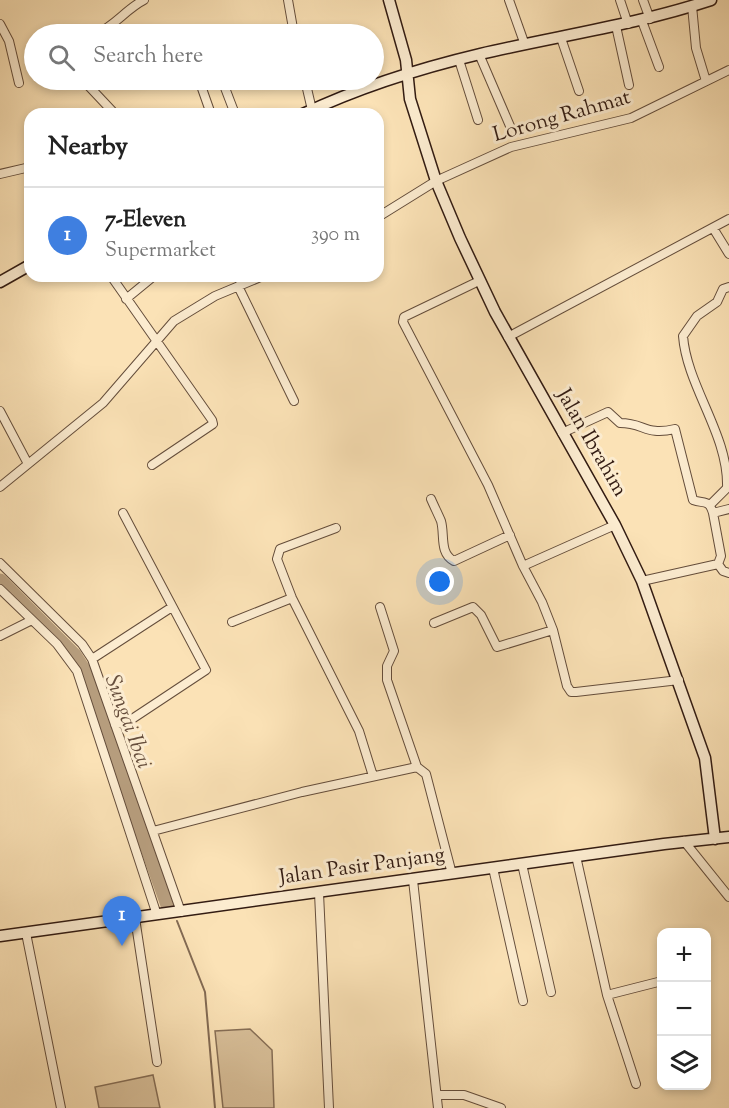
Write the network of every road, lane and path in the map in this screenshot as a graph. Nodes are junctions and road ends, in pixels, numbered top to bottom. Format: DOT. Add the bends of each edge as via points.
graph roads {
  1 [pos="144,0"];
  2 [pos="288,0"];
  3 [pos="389,0"];
  4 [pos="508,0"];
  5 [pos="620,0"];
  6 [pos="643,0"];
  7 [pos="711,0"];
  8 [pos="692,6"];
  9 [pos="646,20"];
  10 [pos="0,24"];
  11 [pos="114,24"];
  12 [pos="292,24"];
  13 [pos="628,24"];
  14 [pos="616,26"];
  15 [pos="561,38"];
  16 [pos="525,45"];
  17 [pos="479,54"];
  18 [pos="459,60"];
  19 [pos="659,67"];
  20 [pos="729,70"];
  21 [pos="407,75"];
  22 [pos="706,81"];
  23 [pos="19,83"];
  24 [pos="384,84"];
  25 [pos="629,85"];
  26 [pos="92,90"];
  27 [pos="203,90"];
  28 [pos="226,90"];
  29 [pos="306,90"];
  30 [pos="367,90"];
  31 [pos="579,91"];
  32 [pos="109,108"];
  33 [pos="209,108"];
  34 [pos="233,108"];
  35 [pos="308,108"];
  36 [pos="319,108"];
  37 [pos="478,120"];
  38 [pos="510,126"];
  39 [pos="24,168"];
  40 [pos="0,174"];
  41 [pos="436,181"];
  42 [pos="384,213"];
  43 [pos="729,219"];
  44 [pos="712,228"];
  45 [pos="729,254"];
  46 [pos="24,268"];
  47 [pos="479,281"];
  48 [pos="0,282"];
  49 [pos="115,282"];
  50 [pos="147,282"];
  51 [pos="248,282"];
  52 [pos="238,286"];
  53 [pos="729,286"];
  54 [pos="126,299"];
  55 [pos="508,338"];
  56 [pos="155,342"];
  57 [pos="294,401"];
  58 [pos="0,411"];
  59 [pos="562,433"];
  60 [pos="28,465"];
  61 [pos="152,465"];
  62 [pos="0,487"];
  63 [pos="430,499"];
  64 [pos="711,504"];
  65 [pos="729,509"];
  66 [pos="123,513"];
  67 [pos="713,513"];
  68 [pos="615,525"];
  69 [pos="336,528"];
  70 [pos="510,535"];
  71 [pos="0,563"];
  72 [pos="718,564"];
  73 [pos="523,566"];
  74 [pos="729,573"];
  75 [pos="642,581"];
  76 [pos="0,590"];
  77 [pos="292,598"];
  78 [pos="172,607"];
  79 [pos="380,607"];
  80 [pos="32,620"];
  81 [pos="232,622"];
  82 [pos="434,623"];
  83 [pos="553,630"];
  84 [pos="0,636"];
  85 [pos="92,660"];
  86 [pos="679,680"];
  87 [pos="115,725"];
  88 [pos="417,767"];
  89 [pos="374,776"];
  90 [pos="153,831"];
  91 [pos="729,837"];
  92 [pos="715,839"];
  93 [pos="684,841"];
  94 [pos="576,856"];
  95 [pos="522,864"];
  96 [pos="493,868"];
  97 [pos="452,874"];
  98 [pos="413,880"];
  99 [pos="319,893"];
  100 [pos="729,897"];
  101 [pos="181,912"];
  102 [pos="157,915"];
  103 [pos="135,918"];
  104 [pos="26,933"];
  105 [pos="0,936"];
  106 [pos="658,982"];
  107 [pos="551,992"];
  108 [pos="607,995"];
  109 [pos="523,1001"];
  110 [pos="157,1062"];
  111 [pos="636,1084"];
  112 [pos="438,1095"];
  113 [pos="60,1108"];
  114 [pos="329,1108"];
  115 [pos="438,1108"];
  116 [pos="501,1108"];
  1 -- 11 [label="street" via="130,7"];
  2 -- 12 [label="street"];
  3 -- 21 [label="main road, Jalan Ibrahim"];
  4 -- 16 [label="street"];
  5 -- 13 [label="street"];
  6 -- 9 [label="street"];
  7 -- 8 [label="main road"];
  8 -- 9 [label="main road"];
  8 -- 22 [label="street" via="696,48"];
  9 -- 13 [label="main road"];
  9 -- 19 [label="street"];
  10 -- 23 [label="street" via="9,41"];
  13 -- 14 [label="main road"];
  14 -- 15 [label="main road"];
  14 -- 25 [label="street"];
  15 -- 16 [label="main road"];
  15 -- 31 [label="street"];
  16 -- 17 [label="main road"];
  17 -- 18 [label="main road"];
  17 -- 38 [label="street"];
  18 -- 21 [label="main road"];
  18 -- 37 [label="street"];
  20 -- 22 [label="street, Lorong Rahmat"];
  21 -- 24 [label="main road"];
  21 -- 41 [label="main road, Jalan Ibrahim" via="410,99"];
  22 -- 41 [label="street, Lorong Rahmat" via="632,118 511,147"];
  26 -- 32 [label="street"];
  27 -- 33 [label="street"];
  28 -- 34 [label="street"];
  29 -- 35 [label="street"];
  30 -- 36 [label="main road"];
  39 -- 40 [label="street"];
  41 -- 42 [label="street, Lorong Rahmat"];
  41 -- 47 [label="main road, Jalan Ibrahim"];
  43 -- 44 [label="street"];
  44 -- 45 [label="street"];
  44 -- 55 [label="street"];
  46 -- 48 [label="main road"];
  47 -- 55 [label="main road, Jalan Ibrahim"];
  47 -- 70 [label="street" via="402,320 488,484"];
  49 -- 54 [label="street"];
  50 -- 54 [label="street"];
  51 -- 52 [label="street"];
  52 -- 56 [label="street" via="174,321"];
  52 -- 57 [label="street"];
  53 -- 64 [label="street" via="717,302 697,316 683,336 699,394 710,409 726,464 727,488"];
  54 -- 56 [label="street"];
  55 -- 59 [label="main road, Jalan Ibrahim"];
  56 -- 60 [label="street" via="103,403"];
  56 -- 61 [label="street" via="213,424"];
  58 -- 60 [label="street"];
  59 -- 64 [label="street" via="611,412 620,423 632,422 645,431 675,429 693,500"];
  59 -- 68 [label="main road, Jalan Ibrahim"];
  60 -- 62 [label="street"];
  63 -- 70 [label="street" via="440,519 444,550 454,561"];
  64 -- 67 [label="street"];
  65 -- 67 [label="street"];
  66 -- 78 [label="street"];
  67 -- 72 [label="street" via="721,556"];
  68 -- 73 [label="street"];
  68 -- 75 [label="main road, Jalan Ibrahim"];
  69 -- 77 [label="street" via="277,552"];
  70 -- 73 [label="street"];
  71 -- 85 [label="street" via="82,644"];
  72 -- 74 [label="street"];
  72 -- 75 [label="street"];
  73 -- 83 [label="street"];
  75 -- 86 [label="main road, Jalan Ibrahim"];
  76 -- 80 [label="street"];
  77 -- 81 [label="street"];
  77 -- 89 [label="street" via="359,731"];
  78 -- 85 [label="street"];
  78 -- 87 [label="street" via="206,670 132,719"];
  79 -- 88 [label="street" via="394,651 387,666 387,680"];
  80 -- 84 [label="street"];
  80 -- 102 [label="street" via="77,671"];
  82 -- 83 [label="street" via="473,607 497,647"];
  83 -- 86 [label="street" via="571,692"];
  85 -- 87 [label="street"];
  86 -- 92 [label="main road, Jalan Ibrahim" via="705,758"];
  87 -- 90 [label="street"];
  88 -- 89 [label="street"];
  88 -- 97 [label="street" via="426,774"];
  89 -- 90 [label="street"];
  90 -- 101 [label="street"];
  91 -- 92 [label="main road, Jalan Pasir Panjang"];
  92 -- 93 [label="main road, Jalan Pasir Panjang"];
  93 -- 94 [label="main road, Jalan Pasir Panjang"];
  93 -- 100 [label="street"];
  94 -- 95 [label="main road, Jalan Pasir Panjang"];
  94 -- 108 [label="street"];
  95 -- 96 [label="main road, Jalan Pasir Panjang"];
  95 -- 107 [label="street"];
  96 -- 97 [label="main road, Jalan Pasir Panjang"];
  96 -- 109 [label="street"];
  97 -- 98 [label="main road, Jalan Pasir Panjang"];
  98 -- 99 [label="main road, Jalan Pasir Panjang"];
  98 -- 112 [label="street"];
  99 -- 101 [label="main road, Jalan Pasir Panjang"];
  99 -- 114 [label="street"];
  101 -- 102 [label="main road, Jalan Pasir Panjang"];
  102 -- 103 [label="main road, Jalan Pasir Panjang"];
  103 -- 104 [label="main road, Jalan Pasir Panjang"];
  103 -- 110 [label="street"];
  104 -- 105 [label="main road, Jalan Pasir Panjang"];
  104 -- 113 [label="street"];
  106 -- 108 [label="street"];
  108 -- 111 [label="street"];
  112 -- 115 [label="street"];
  112 -- 116 [label="street" via="464,1095"];
}
